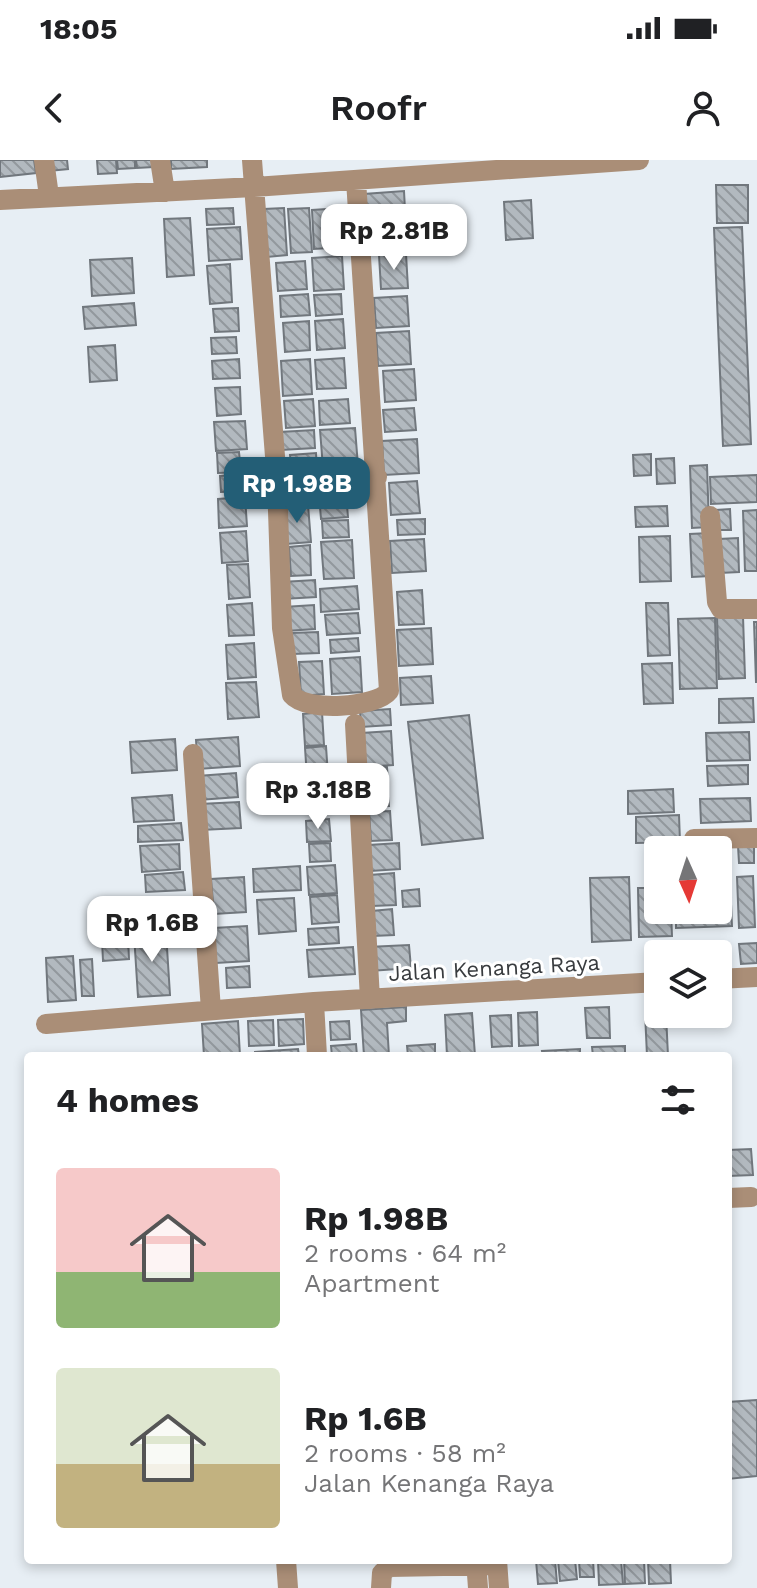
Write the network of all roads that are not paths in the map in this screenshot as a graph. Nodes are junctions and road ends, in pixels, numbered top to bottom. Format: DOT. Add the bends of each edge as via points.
graph roads {
  1 [pos="44,160"];
  2 [pos="160,160"];
  3 [pos="252,160"];
  4 [pos="639,160"];
  5 [pos="346,174"];
  6 [pos="254,187"];
  7 [pos="165,192"];
  8 [pos="49,196"];
  9 [pos="0,200"];
  10 [pos="377,477"];
  11 [pos="277,482"];
  12 [pos="710,516"];
  13 [pos="757,609"];
  14 [pos="355,724"];
  15 [pos="193,754"];
  16 [pos="732,838"];
  17 [pos="757,838"];
  18 [pos="757,977"];
  19 [pos="732,978"];
  20 [pos="644,983"];
  21 [pos="370,999"];
  22 [pos="314,1002"];
  23 [pos="211,1010"];
  24 [pos="46,1024"];
  25 [pos="317,1052"];
  26 [pos="751,1197"];
  27 [pos="732,1198"];
  28 [pos="286,1564"];
  29 [pos="448,1564"];
  30 [pos="486,1564"];
  31 [pos="488,1564"];
  32 [pos="288,1588"];
  33 [pos="381,1588"];
  34 [pos="478,1588"];
  35 [pos="499,1588"];
  1 -- 8 [label="street"];
  2 -- 7 [label="street"];
  3 -- 6 [label="street"];
  4 -- 5 [label="street"];
  5 -- 6 [label="street"];
  5 -- 10 [label="street"];
  6 -- 7 [label="street"];
  6 -- 11 [label="street"];
  7 -- 8 [label="street"];
  8 -- 9 [label="street"];
  10 -- 11 [label="street"];
  10 -- 11 [label="street" via="389,691 373,702 336,705 300,701 290,690 282,628"];
  12 -- 13 [label="street" via="717,602 721,609"];
  14 -- 21 [label="street"];
  15 -- 23 [label="street"];
  16 -- 17 [label="street"];
  18 -- 19 [label="street"];
  20 -- 21 [label="street, Jalan Kenanga Raya"];
  21 -- 22 [label="street, Jalan Kenanga Raya"];
  22 -- 23 [label="street, Jalan Kenanga Raya"];
  22 -- 25 [label="street"];
  23 -- 24 [label="street, Jalan Kenanga Raya"];
  26 -- 27 [label="street"];
  28 -- 32 [label="street"];
  29 -- 33 [label="street" via="389,1567 381,1576"];
  30 -- 34 [label="street"];
  31 -- 35 [label="street"];
}
